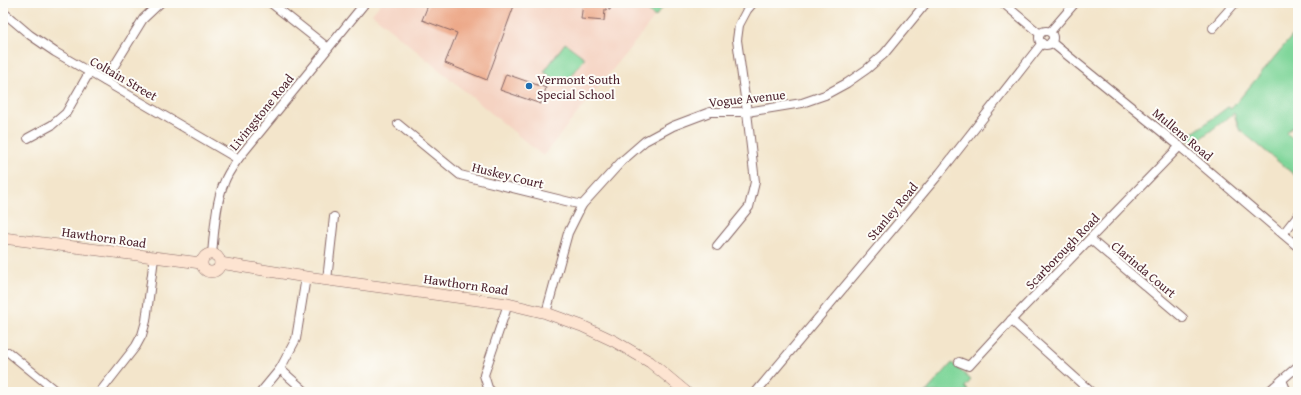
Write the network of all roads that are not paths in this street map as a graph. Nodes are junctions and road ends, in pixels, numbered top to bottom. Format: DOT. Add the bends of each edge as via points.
graph roads {
  1 [pos="160,3"];
  2 [pos="271,3"];
  3 [pos="365,3"];
  4 [pos="753,3"];
  5 [pos="926,3"];
  6 [pos="1003,3"];
  7 [pos="1075,3"];
  8 [pos="1235,3"];
  9 [pos="3,12"];
  10 [pos="1213,28"];
  11 [pos="1050,32"];
  12 [pos="1040,34"];
  13 [pos="1051,42"];
  14 [pos="1042,43"];
  15 [pos="328,48"];
  16 [pos="89,73"];
  17 [pos="106,81"];
  18 [pos="747,112"];
  19 [pos="398,124"];
  20 [pos="28,138"];
  21 [pos="1180,146"];
  22 [pos="238,158"];
  23 [pos="582,205"];
  24 [pos="1298,215"];
  25 [pos="334,216"];
  26 [pos="1283,234"];
  27 [pos="3,238"];
  28 [pos="1090,239"];
  29 [pos="717,246"];
  30 [pos="1298,247"];
  31 [pos="212,254"];
  32 [pos="154,258"];
  33 [pos="201,263"];
  34 [pos="220,263"];
  35 [pos="306,277"];
  36 [pos="327,280"];
  37 [pos="508,304"];
  38 [pos="546,312"];
  39 [pos="1183,318"];
  40 [pos="1011,320"];
  41 [pos="8,352"];
  42 [pos="959,362"];
  43 [pos="1298,366"];
  44 [pos="280,369"];
  45 [pos="1282,380"];
  46 [pos="57,392"];
  47 [pos="100,392"];
  48 [pos="262,392"];
  49 [pos="306,392"];
  50 [pos="492,392"];
  51 [pos="686,392"];
  52 [pos="756,392"];
  53 [pos="1091,392"];
  54 [pos="1268,392"];
  55 [pos="1287,392"];
  1 -- 17 [label="street" via="143,19"];
  2 -- 15 [label="street"];
  3 -- 15 [label="street, Livingstone Road"];
  4 -- 18 [label="street" via="739,25 737,40"];
  5 -- 18 [label="street, Vogue Avenue" via="884,54 847,83 802,103"];
  6 -- 12 [label="street"];
  7 -- 11 [label="street"];
  8 -- 10 [label="street"];
  9 -- 16 [label="street, Coltain Street" via="30,35"];
  11 -- 12 [label="street"];
  11 -- 13 [label="street"];
  12 -- 14 [label="street" via="1039,39"];
  13 -- 14 [label="street"];
  13 -- 21 [label="street, Mullens Road"];
  14 -- 52 [label="street, Stanley Road" via="940,173"];
  15 -- 22 [label="street, Livingstone Road"];
  16 -- 17 [label="street, Coltain Street"];
  16 -- 20 [label="street" via="66,112 52,125"];
  17 -- 22 [label="street, Coltain Street"];
  18 -- 23 [label="street, Vogue Avenue" via="710,112 673,126 646,141 622,161"];
  18 -- 29 [label="street" via="755,182 749,207"];
  19 -- 23 [label="street, Huskey Court" via="460,175"];
  21 -- 26 [label="street, Mullens Road"];
  21 -- 28 [label="street, Scarborough Road"];
  22 -- 31 [label="street, Livingstone Road" via="223,183"];
  23 -- 38 [label="street, Vogue Avenue" via="568,233"];
  24 -- 26 [label="street"];
  25 -- 36 [label="street"];
  26 -- 30 [label="street, Mullens Road"];
  27 -- 32 [label="main road, Hawthorn Road"];
  28 -- 39 [label="street, Clarinda Court"];
  28 -- 40 [label="street, Scarborough Road"];
  31 -- 33 [label="main road" via="203,257"];
  31 -- 34 [label="main road" via="219,258"];
  32 -- 33 [label="main road, Hawthorn Road"];
  32 -- 47 [label="street" via="142,335"];
  33 -- 34 [label="main road" via="209,272 218,269"];
  34 -- 35 [label="main road, Hawthorn Road"];
  35 -- 36 [label="main road, Hawthorn Road"];
  35 -- 44 [label="street" via="296,339"];
  36 -- 37 [label="main road, Hawthorn Road"];
  37 -- 38 [label="main road, Hawthorn Road"];
  37 -- 50 [label="street" via="484,375"];
  38 -- 51 [label="main road, Hawthorn Road" via="614,341 650,362"];
  40 -- 42 [label="street, Scarborough Road" via="969,366"];
  40 -- 53 [label="street"];
  41 -- 46 [label="street"];
  43 -- 45 [label="street"];
  44 -- 48 [label="street"];
  44 -- 49 [label="street"];
  45 -- 54 [label="street"];
  45 -- 55 [label="street"];
}
